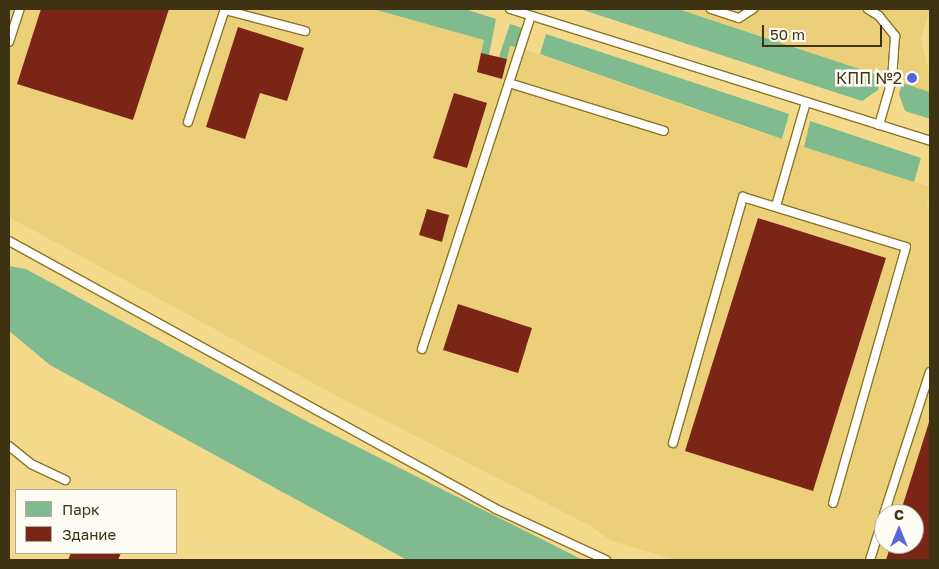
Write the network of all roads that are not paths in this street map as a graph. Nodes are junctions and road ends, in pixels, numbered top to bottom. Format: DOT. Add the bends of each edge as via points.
graph roads {
  1 [pos="20,9"];
  2 [pos="225,9"];
  3 [pos="510,9"];
  4 [pos="711,9"];
  5 [pos="753,9"];
  6 [pos="868,9"];
  7 [pos="531,16"];
  8 [pos="305,31"];
  9 [pos="9,42"];
  10 [pos="509,83"];
  11 [pos="806,102"];
  12 [pos="188,122"];
  13 [pos="879,125"];
  14 [pos="664,131"];
  15 [pos="930,141"];
  16 [pos="776,206"];
  17 [pos="9,241"];
  18 [pos="422,349"];
  19 [pos="930,372"];
  20 [pos="673,443"];
  21 [pos="9,446"];
  22 [pos="66,480"];
  23 [pos="834,503"];
  24 [pos="888,504"];
  25 [pos="874,547"];
  26 [pos="606,560"];
  27 [pos="870,560"];
  1 -- 9 [label="lane"];
  2 -- 8 [label="lane"];
  2 -- 12 [label="lane"];
  3 -- 7 [label="lane"];
  4 -- 5 [label="lane" via="739,18"];
  6 -- 13 [label="lane" via="879,16 895,36 892,80"];
  7 -- 10 [label="lane"];
  7 -- 11 [label="lane"];
  10 -- 14 [label="lane"];
  10 -- 18 [label="lane"];
  11 -- 13 [label="lane"];
  11 -- 16 [label="lane"];
  13 -- 15 [label="lane"];
  16 -- 20 [label="lane" via="743,197"];
  16 -- 23 [label="lane" via="906,247"];
  17 -- 26 [label="lane" via="496,509"];
  19 -- 24 [label="lane"];
  21 -- 22 [label="lane" via="31,464"];
  25 -- 27 [label="lane"];
}
